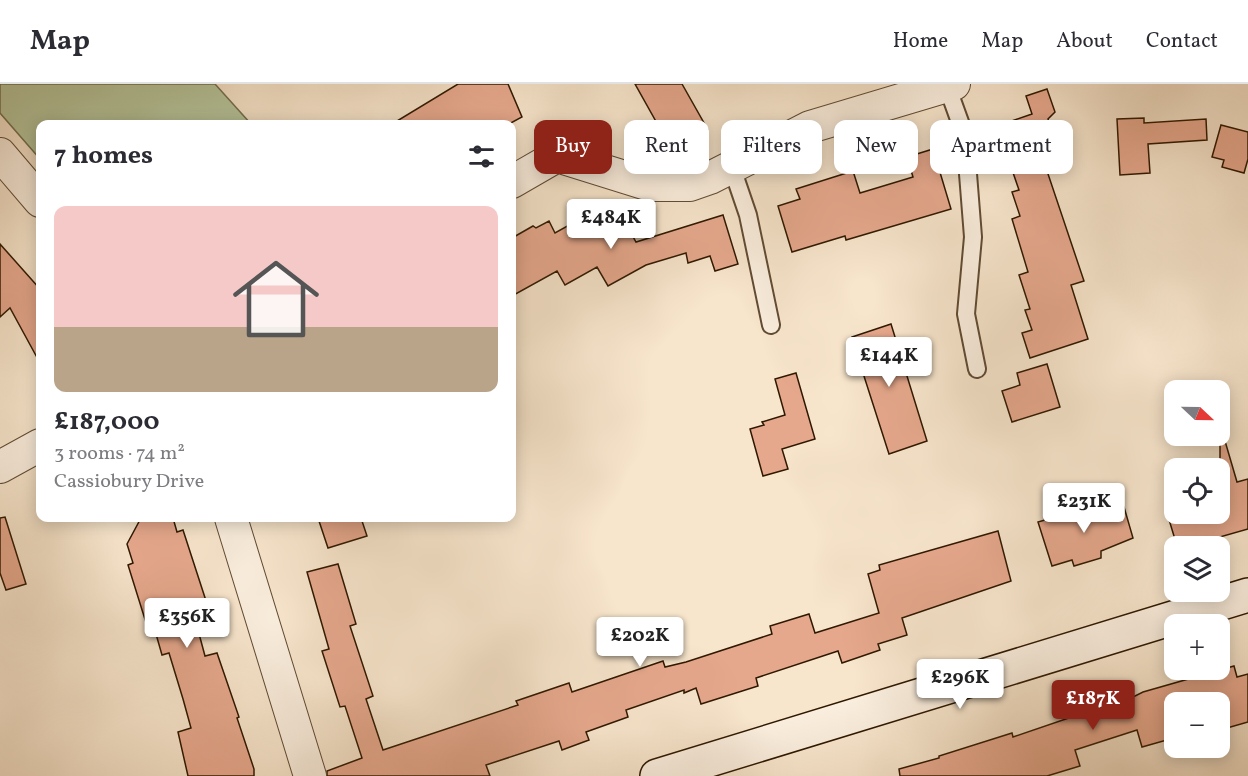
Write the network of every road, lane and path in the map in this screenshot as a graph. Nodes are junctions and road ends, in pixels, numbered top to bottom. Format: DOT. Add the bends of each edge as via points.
graph roads {
  1 [pos="951,85"];
  2 [pos="822,123"];
  3 [pos="0,154"];
  4 [pos="721,173"];
  5 [pos="734,174"];
  6 [pos="516,180"];
  7 [pos="36,196"];
  8 [pos="771,325"];
  9 [pos="977,369"];
  10 [pos="36,447"];
  11 [pos="0,467"];
  12 [pos="232,522"];
  13 [pos="1248,596"];
  14 [pos="310,776"];
  15 [pos="657,776"];
  1 -- 2 [label="street"];
  1 -- 9 [label="lane" via="965,136 973,237 966,314"];
  3 -- 7 [label="street"];
  4 -- 6 [label="street" via="700,182 670,187 650,185 557,156"];
  5 -- 8 [label="lane" via="748,215"];
  10 -- 11 [label="street"];
  12 -- 14 [label="street"];
  13 -- 15 [label="street"];
}
